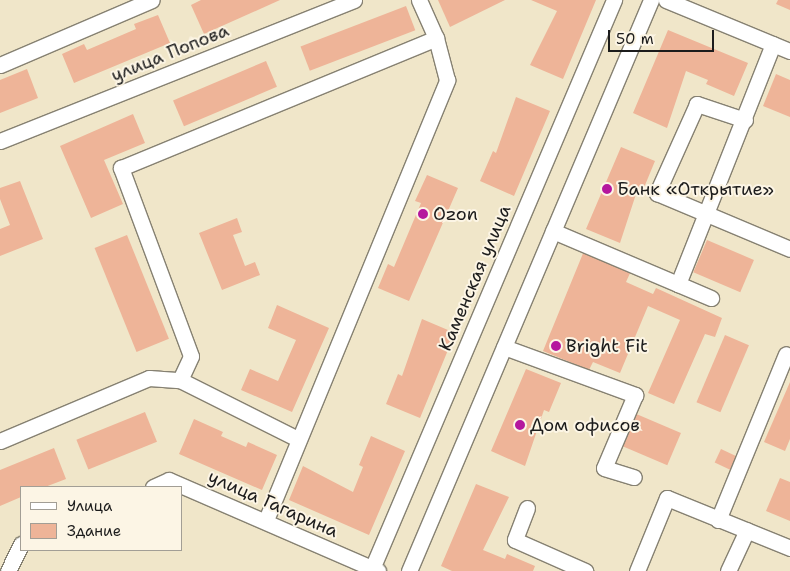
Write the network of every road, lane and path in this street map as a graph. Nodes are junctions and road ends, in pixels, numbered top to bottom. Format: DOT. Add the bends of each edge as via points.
graph roads {
  1 [pos="152,0"];
  2 [pos="354,0"];
  3 [pos="419,0"];
  4 [pos="614,0"];
  5 [pos="651,0"];
  6 [pos="666,0"];
  7 [pos="324,5"];
  8 [pos="436,38"];
  9 [pos="773,44"];
  10 [pos="790,50"];
  11 [pos="0,65"];
  12 [pos="745,120"];
  13 [pos="0,142"];
  14 [pos="706,216"];
  15 [pos="553,231"];
  16 [pos="790,249"];
  17 [pos="678,284"];
  18 [pos="710,298"];
  19 [pos="504,347"];
  20 [pos="786,354"];
  21 [pos="180,380"];
  22 [pos="298,439"];
  23 [pos="0,441"];
  24 [pos="634,478"];
  25 [pos="154,486"];
  26 [pos="527,508"];
  27 [pos="266,520"];
  28 [pos="718,520"];
  29 [pos="747,530"];
  30 [pos="20,546"];
  31 [pos="790,548"];
  32 [pos="374,570"];
  33 [pos="8,571"];
  34 [pos="409,571"];
  35 [pos="585,571"];
  36 [pos="637,571"];
  37 [pos="728,571"];
  1 -- 11 [label="street"];
  2 -- 7 [label="street, улица Попова"];
  3 -- 8 [label="street"];
  4 -- 32 [label="street, Каменская улица"];
  5 -- 15 [label="street"];
  6 -- 9 [label="street"];
  7 -- 13 [label="street, улица Попова"];
  8 -- 21 [label="street" via="121,168 191,356"];
  8 -- 22 [label="street" via="447,80"];
  9 -- 10 [label="street"];
  9 -- 12 [label="street"];
  12 -- 14 [label="street"];
  12 -- 14 [label="street" via="697,104 657,193"];
  14 -- 16 [label="street"];
  14 -- 17 [label="street"];
  15 -- 17 [label="street"];
  15 -- 19 [label="street"];
  17 -- 18 [label="street"];
  19 -- 24 [label="street" via="635,395 604,468"];
  19 -- 34 [label="street"];
  20 -- 28 [label="street"];
  21 -- 22 [label="street"];
  21 -- 23 [label="street" via="149,378"];
  22 -- 27 [label="street"];
  25 -- 27 [label="street, улица Гагарина" via="169,480"];
  26 -- 35 [label="street" via="515,540"];
  27 -- 32 [label="street, улица Гагарина"];
  28 -- 29 [label="street"];
  28 -- 36 [label="street" via="667,498"];
  29 -- 31 [label="street"];
  29 -- 37 [label="street"];
  30 -- 33 [label="street"];
}
